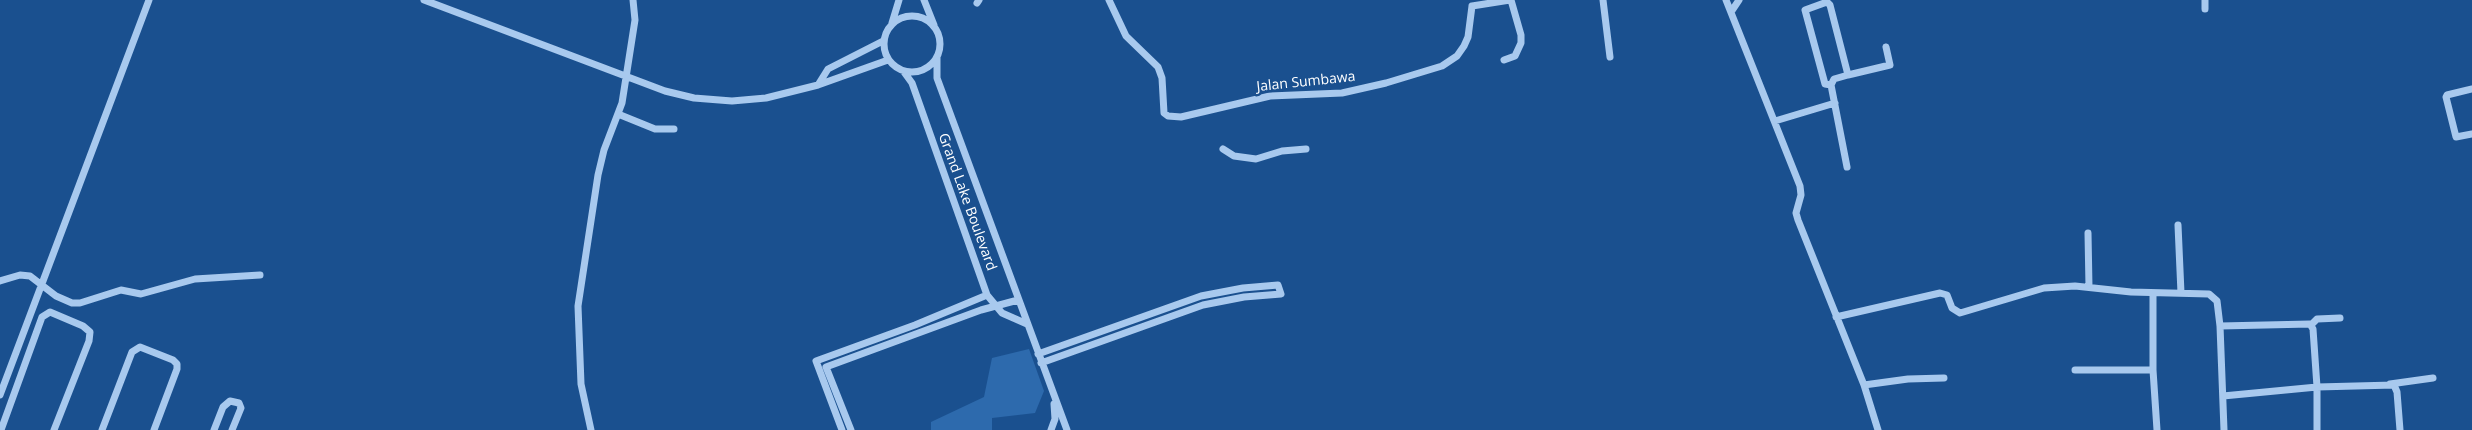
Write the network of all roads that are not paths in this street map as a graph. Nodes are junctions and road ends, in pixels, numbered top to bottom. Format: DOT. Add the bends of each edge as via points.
graph roads {
  1 [pos="149,0"];
  2 [pos="424,0"];
  3 [pos="634,0"];
  4 [pos="899,0"];
  5 [pos="924,0"];
  6 [pos="1109,0"];
  7 [pos="1511,0"];
  8 [pos="1603,0"];
  9 [pos="1726,0"];
  10 [pos="1739,0"];
  11 [pos="2205,0"];
  12 [pos="1470,3"];
  13 [pos="2205,9"];
  14 [pos="1731,12"];
  15 [pos="892,24"];
  16 [pos="935,28"];
  17 [pos="883,41"];
  18 [pos="1886,47"];
  19 [pos="937,56"];
  20 [pos="1610,57"];
  21 [pos="888,60"];
  22 [pos="1504,60"];
  23 [pos="904,72"];
  24 [pos="1848,75"];
  25 [pos="625,76"];
  26 [pos="818,85"];
  27 [pos="1831,85"];
  28 [pos="2471,85"];
  29 [pos="2472,90"];
  30 [pos="1835,103"];
  31 [pos="618,114"];
  32 [pos="1775,121"];
  33 [pos="674,129"];
  34 [pos="2472,134"];
  35 [pos="1223,149"];
  36 [pos="1306,149"];
  37 [pos="1847,167"];
  38 [pos="2178,225"];
  39 [pos="2088,234"];
  40 [pos="260,275"];
  41 [pos="0,281"];
  42 [pos="41,284"];
  43 [pos="2088,287"];
  44 [pos="2153,293"];
  45 [pos="2180,294"];
  46 [pos="987,295"];
  47 [pos="1201,296"];
  48 [pos="1018,300"];
  49 [pos="1203,305"];
  50 [pos="996,308"];
  51 [pos="1144,315"];
  52 [pos="1836,317"];
  53 [pos="2340,318"];
  54 [pos="1027,324"];
  55 [pos="1147,324"];
  56 [pos="915,325"];
  57 [pos="2311,325"];
  58 [pos="2220,326"];
  59 [pos="918,333"];
  60 [pos="1038,354"];
  61 [pos="816,361"];
  62 [pos="1041,363"];
  63 [pos="826,367"];
  64 [pos="2075,370"];
  65 [pos="2153,370"];
  66 [pos="1944,378"];
  67 [pos="2433,378"];
  68 [pos="2390,384"];
  69 [pos="1864,385"];
  70 [pos="2317,387"];
  71 [pos="0,395"];
  72 [pos="1053,396"];
  73 [pos="2223,396"];
  74 [pos="1,430"];
  75 [pos="54,430"];
  76 [pos="102,430"];
  77 [pos="154,430"];
  78 [pos="214,430"];
  79 [pos="232,430"];
  80 [pos="591,430"];
  81 [pos="847,430"];
  82 [pos="1051,430"];
  83 [pos="1067,430"];
  84 [pos="1878,430"];
  85 [pos="2157,430"];
  86 [pos="2224,430"];
  87 [pos="2317,430"];
  88 [pos="2400,430"];
  1 -- 42 [label="street"];
  2 -- 25 [label="street"];
  3 -- 25 [label="street" via="635,20"];
  4 -- 15 [label="street"];
  5 -- 16 [label="street"];
  6 -- 12 [label="street, Jalan Sumbawa" via="1126,36 1158,67 1162,78 1164,113 1181,117 1270,96 1342,93 1442,66 1457,56 1464,46 1468,37"];
  7 -- 12 [label="street, Jalan Sumbawa"];
  7 -- 22 [label="street" via="1521,43 1516,56"];
  8 -- 20 [label="street"];
  9 -- 14 [label="street"];
  10 -- 14 [label="street"];
  11 -- 13 [label="street"];
  14 -- 32 [label="street"];
  15 -- 16 [label="street" via="900,18 919,16"];
  15 -- 17 [label="street"];
  16 -- 19 [label="street" via="939,37"];
  17 -- 21 [label="street"];
  17 -- 26 [label="street" via="828,68"];
  18 -- 24 [label="street" via="1890,65"];
  19 -- 23 [label="street" via="923,70"];
  19 -- 48 [label="street, Grand Lake Boulevard" via="937,78"];
  21 -- 23 [label="street"];
  21 -- 26 [label="street"];
  23 -- 46 [label="street, Grand Lake Boulevard" via="912,84"];
  24 -- 27 [label="street" via="1834,79"];
  24 -- 27 [label="street" via="1830,5 1827,2 1808,8 1805,13 1826,84"];
  25 -- 26 [label="street" via="694,98 732,101 783,96"];
  25 -- 31 [label="street"];
  27 -- 30 [label="street"];
  28 -- 29 [label="street"];
  29 -- 34 [label="street" via="2446,97 2456,137"];
  30 -- 32 [label="street"];
  30 -- 37 [label="street"];
  31 -- 33 [label="street" via="655,129"];
  31 -- 80 [label="street" via="598,175 578,306 581,384"];
  32 -- 52 [label="street" via="1800,190 1797,216"];
  35 -- 36 [label="street" via="1234,156 1256,159"];
  38 -- 45 [label="street"];
  39 -- 43 [label="street"];
  40 -- 42 [label="street" via="195,278 141,294 121,290 80,303 56,296"];
  41 -- 42 [label="street" via="25,275"];
  42 -- 71 [label="street"];
  43 -- 44 [label="street"];
  43 -- 52 [label="street" via="2035,289 1960,313 1952,308 1946,294 1940,293"];
  44 -- 45 [label="street"];
  44 -- 65 [label="street"];
  45 -- 58 [label="street" via="2209,294 2216,298"];
  46 -- 50 [label="street, Grand Lake Boulevard"];
  46 -- 56 [label="street"];
  47 -- 49 [label="street"];
  47 -- 49 [label="street" via="1278,285 1281,294"];
  47 -- 51 [label="street"];
  48 -- 50 [label="street"];
  48 -- 54 [label="street, Grand Lake Boulevard"];
  49 -- 55 [label="street"];
  50 -- 54 [label="street, Grand Lake Boulevard"];
  50 -- 59 [label="street" via="981,310"];
  51 -- 55 [label="street"];
  51 -- 60 [label="street"];
  52 -- 69 [label="street"];
  53 -- 57 [label="street" via="2317,320"];
  54 -- 60 [label="street, Grand Lake Boulevard"];
  55 -- 62 [label="street"];
  56 -- 59 [label="street"];
  56 -- 61 [label="street"];
  57 -- 58 [label="street"];
  57 -- 70 [label="street"];
  58 -- 73 [label="street"];
  59 -- 63 [label="street"];
  60 -- 62 [label="street, Grand Lake Boulevard"];
  61 -- 63 [label="street"];
  61 -- 81 [label="street"];
  62 -- 72 [label="street, Grand Lake Boulevard"];
  63 -- 81 [label="street"];
  64 -- 65 [label="street"];
  65 -- 85 [label="street"];
  66 -- 69 [label="street"];
  67 -- 68 [label="street"];
  68 -- 70 [label="street"];
  68 -- 88 [label="street" via="2398,392"];
  69 -- 84 [label="street"];
  70 -- 73 [label="street"];
  70 -- 87 [label="street"];
  72 -- 82 [label="street, Grand Lake Boulevard" via="1056,412"];
  72 -- 83 [label="street, Grand Lake Boulevard"];
  73 -- 86 [label="street"];
  74 -- 75 [label="street" via="42,317 50,312 90,332"];
  76 -- 77 [label="street" via="132,352 140,347 173,360 177,369"];
  78 -- 79 [label="street" via="223,408 230,401 239,403 241,408"];
}
